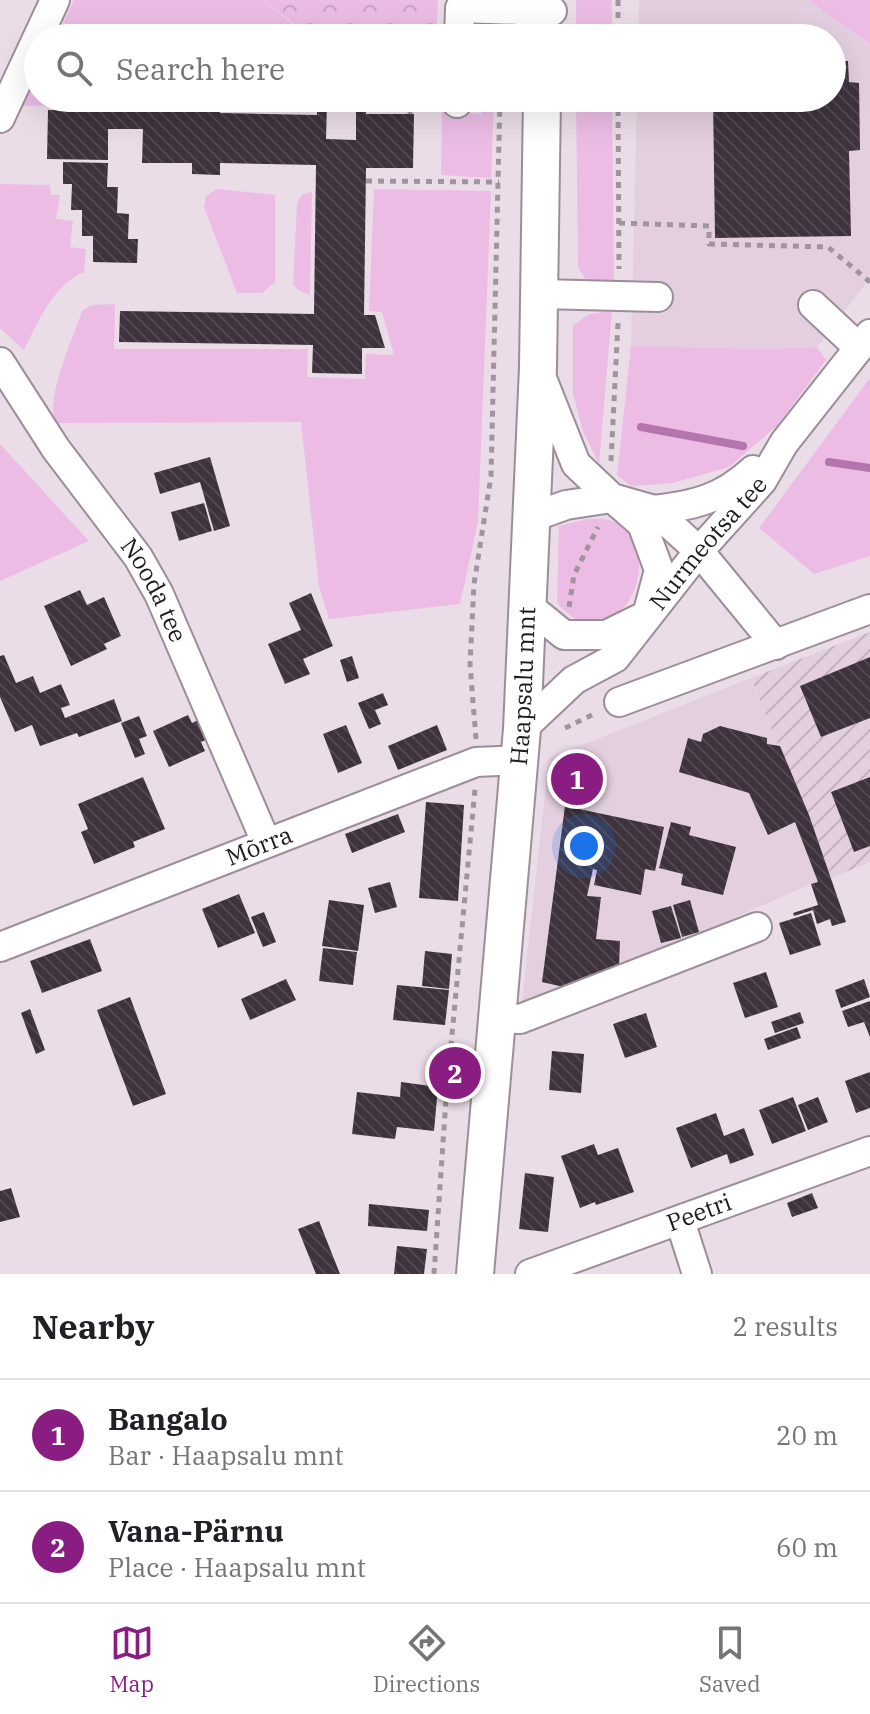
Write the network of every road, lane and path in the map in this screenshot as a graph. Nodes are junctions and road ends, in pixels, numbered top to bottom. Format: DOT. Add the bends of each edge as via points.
graph roads {
  1 [pos="55,0"];
  2 [pos="618,0"];
  3 [pos="542,16"];
  4 [pos="44,24"];
  5 [pos="459,24"];
  6 [pos="618,24"];
  7 [pos="24,67"];
  8 [pos="500,112"];
  9 [pos="542,112"];
  10 [pos="618,112"];
  11 [pos="0,118"];
  12 [pos="366,181"];
  13 [pos="499,182"];
  14 [pos="619,223"];
  15 [pos="870,282"];
  16 [pos="540,294"];
  17 [pos="619,296"];
  18 [pos="658,297"];
  19 [pos="813,305"];
  20 [pos="865,341"];
  21 [pos="0,362"];
  22 [pos="538,367"];
  23 [pos="784,443"];
  24 [pos="612,498"];
  25 [pos="654,510"];
  26 [pos="533,517"];
  27 [pos="699,551"];
  28 [pos="526,604"];
  29 [pos="870,609"];
  30 [pos="647,615"];
  31 [pos="564,635"];
  32 [pos="776,645"];
  33 [pos="619,702"];
  34 [pos="476,728"];
  35 [pos="561,730"];
  36 [pos="521,744"];
  37 [pos="476,762"];
  38 [pos="266,842"];
  39 [pos="757,927"];
  40 [pos="0,947"];
  41 [pos="499,1018"];
  42 [pos="870,1151"];
  43 [pos="680,1221"];
  44 [pos="434,1274"];
  45 [pos="475,1274"];
  46 [pos="530,1274"];
  47 [pos="697,1274"];
  1 -- 4 [label="street"];
  2 -- 6 [label="path"];
  3 -- 5 [label="street" via="460,8"];
  7 -- 11 [label="street"];
  8 -- 13 [label="path"];
  9 -- 16 [label="main road, Haapsalu mnt"];
  10 -- 14 [label="path"];
  12 -- 13 [label="path"];
  13 -- 34 [label="path" via="491,476 471,627"];
  14 -- 15 [label="path" via="709,226 709,244 828,247"];
  14 -- 17 [label="path"];
  16 -- 17 [label="street"];
  16 -- 22 [label="main road, Haapsalu mnt"];
  17 -- 18 [label="street"];
  17 -- 24 [label="path"];
  19 -- 20 [label="street"];
  20 -- 23 [label="street, Nurmeotsa tee"];
  21 -- 38 [label="street, Nooda tee" via="159,594"];
  22 -- 24 [label="street" via="576,464"];
  22 -- 26 [label="main road, Haapsalu mnt"];
  23 -- 25 [label="street" via="731,490 693,505"];
  23 -- 27 [label="street, Nurmeotsa tee" via="762,481"];
  24 -- 25 [label="street"];
  24 -- 26 [label="street"];
  24 -- 30 [label="street" via="642,524 659,570"];
  24 -- 31 [label="path" via="574,575"];
  25 -- 27 [label="street"];
  26 -- 28 [label="main road, Haapsalu mnt"];
  27 -- 30 [label="street, Nurmeotsa tee"];
  27 -- 32 [label="street"];
  28 -- 31 [label="street"];
  28 -- 36 [label="main road, Haapsalu mnt"];
  29 -- 32 [label="street"];
  30 -- 31 [label="street" via="606,635"];
  30 -- 36 [label="street, Nurmeotsa tee" via="615,658 574,680"];
  32 -- 33 [label="street"];
  33 -- 35 [label="path"];
  36 -- 37 [label="street, Mõrra"];
  36 -- 41 [label="main road, Haapsalu mnt"];
  37 -- 38 [label="street, Mõrra"];
  37 -- 44 [label="path"];
  38 -- 40 [label="street, Mõrra"];
  39 -- 41 [label="street" via="520,1019"];
  41 -- 45 [label="main road, Haapsalu mnt"];
  42 -- 43 [label="street, Peetri"];
  43 -- 46 [label="street, Peetri"];
  43 -- 47 [label="street"];
}
